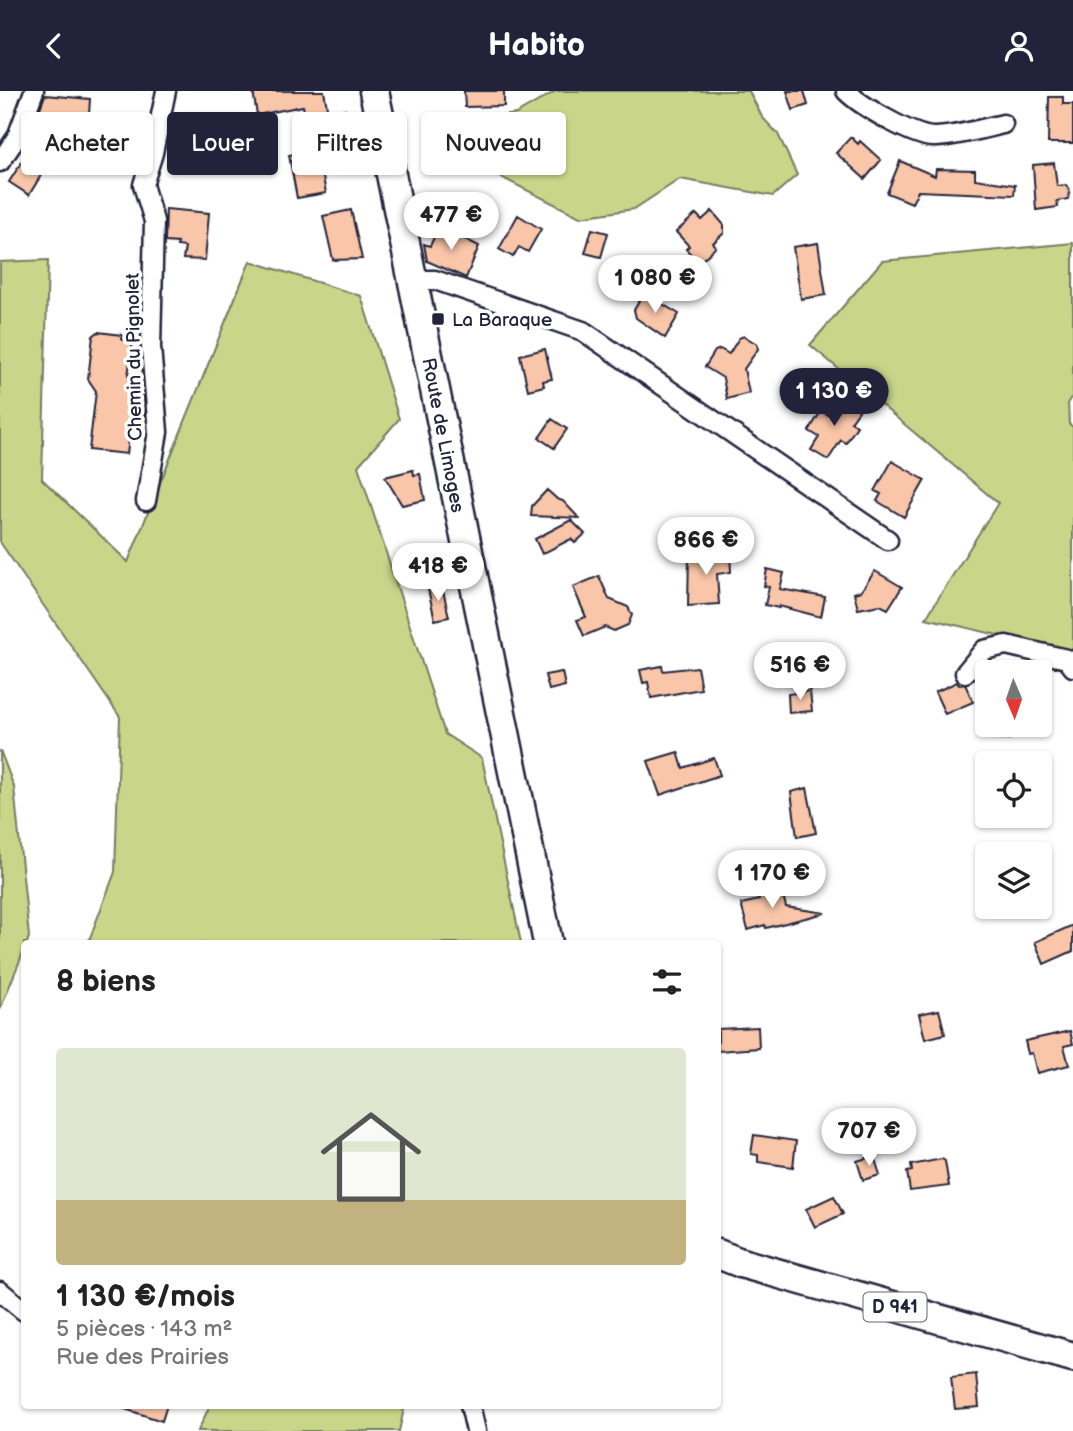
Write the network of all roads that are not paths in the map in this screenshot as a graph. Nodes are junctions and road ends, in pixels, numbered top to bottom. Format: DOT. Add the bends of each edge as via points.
graph roads {
  1 [pos="34,91"];
  2 [pos="166,91"];
  3 [pos="374,91"];
  4 [pos="846,91"];
  5 [pos="1003,124"];
  6 [pos="0,162"];
  7 [pos="413,280"];
  8 [pos="146,501"];
  9 [pos="888,540"];
  10 [pos="1073,667"];
  11 [pos="965,673"];
  12 [pos="547,940"];
  13 [pos="721,1255"];
  14 [pos="0,1291"];
  15 [pos="21,1308"];
  16 [pos="1073,1357"];
  17 [pos="471,1409"];
  18 [pos="476,1431"];
  1 -- 6 [label="street" via="18,137"];
  2 -- 8 [label="street, Chemin du Pignolet" via="143,185 154,221 151,347 159,432"];
  3 -- 7 [label="main road, Route de Limoges"];
  4 -- 5 [label="street" via="903,127 933,138"];
  7 -- 9 [label="street" via="435,280 583,331"];
  7 -- 12 [label="main road, Route de Limoges"];
  10 -- 11 [label="street" via="1067,659 1006,645 984,650"];
  13 -- 16 [label="main road, D 941"];
  14 -- 15 [label="street"];
  17 -- 18 [label="street"];
}
